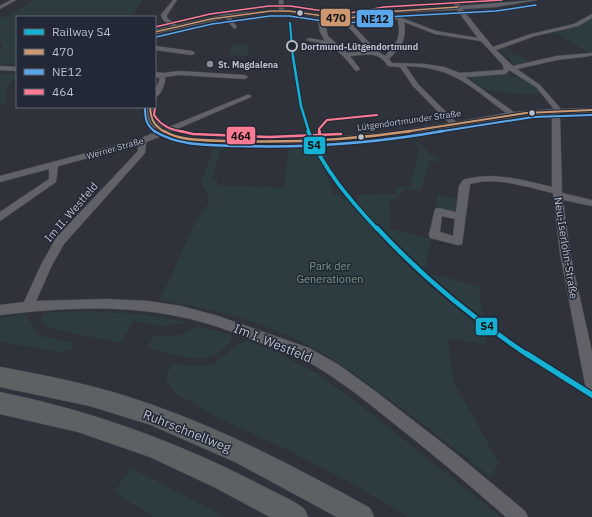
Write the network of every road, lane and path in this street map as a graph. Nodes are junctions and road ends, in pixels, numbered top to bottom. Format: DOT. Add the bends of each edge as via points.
graph roads {
  1 [pos="14,0"];
  2 [pos="175,0"];
  3 [pos="281,0"];
  4 [pos="457,0"];
  5 [pos="535,0"];
  6 [pos="458,7"];
  7 [pos="0,8"];
  8 [pos="282,10"];
  9 [pos="381,12"];
  10 [pos="227,16"];
  11 [pos="325,16"];
  12 [pos="592,16"];
  13 [pos="344,19"];
  14 [pos="401,20"];
  15 [pos="176,27"];
  16 [pos="234,27"];
  17 [pos="156,32"];
  18 [pos="309,40"];
  19 [pos="483,40"];
  20 [pos="332,45"];
  21 [pos="156,48"];
  22 [pos="492,49"];
  23 [pos="313,50"];
  24 [pos="375,52"];
  25 [pos="192,53"];
  26 [pos="590,54"];
  27 [pos="346,55"];
  28 [pos="386,59"];
  29 [pos="402,65"];
  30 [pos="508,65"];
  31 [pos="0,68"];
  32 [pos="16,69"];
  33 [pos="357,69"];
  34 [pos="504,72"];
  35 [pos="158,75"];
  36 [pos="459,75"];
  37 [pos="245,77"];
  38 [pos="526,77"];
  39 [pos="156,94"];
  40 [pos="249,96"];
  41 [pos="150,108"];
  42 [pos="592,110"];
  43 [pos="555,111"];
  44 [pos="513,115"];
  45 [pos="455,125"];
  46 [pos="164,132"];
  47 [pos="142,141"];
  48 [pos="54,165"];
  49 [pos="0,179"];
  50 [pos="557,193"];
  51 [pos="592,203"];
  52 [pos="0,217"];
  53 [pos="461,217"];
  54 [pos="28,306"];
  55 [pos="0,310"];
  56 [pos="0,377"];
  57 [pos="592,384"];
  58 [pos="0,403"];
  59 [pos="295,517"];
  60 [pos="361,517"];
  61 [pos="519,517"];
  1 -- 7 [label="street"];
  2 -- 15 [label="street" via="164,15 165,19"];
  3 -- 8 [label="street"];
  4 -- 6 [label="street"];
  5 -- 6 [label="street"];
  6 -- 9 [label="street"];
  6 -- 19 [label="street"];
  8 -- 10 [label="street"];
  8 -- 11 [label="street"];
  9 -- 13 [label="street"];
  9 -- 14 [label="street"];
  10 -- 15 [label="street"];
  10 -- 16 [label="street"];
  11 -- 13 [label="street"];
  11 -- 20 [label="street" via="321,20 321,26"];
  12 -- 22 [label="street" via="576,24"];
  13 -- 24 [label="street"];
  14 -- 19 [label="street" via="434,32"];
  14 -- 28 [label="street" via="404,35"];
  15 -- 17 [label="street"];
  18 -- 20 [label="street"];
  19 -- 22 [label="street"];
  20 -- 23 [label="street"];
  20 -- 27 [label="street"];
  21 -- 25 [label="street" via="182,49"];
  22 -- 30 [label="street"];
  24 -- 27 [label="street"];
  24 -- 28 [label="street"];
  26 -- 30 [label="street"];
  27 -- 33 [label="street"];
  28 -- 29 [label="street" via="390,65"];
  29 -- 36 [label="street" via="435,66"];
  29 -- 45 [label="street" via="415,85"];
  30 -- 34 [label="street"];
  30 -- 38 [label="street"];
  31 -- 32 [label="street"];
  34 -- 36 [label="street"];
  34 -- 38 [label="street" via="515,72"];
  35 -- 37 [label="street" via="170,73"];
  35 -- 39 [label="street" via="163,81"];
  36 -- 44 [label="street"];
  38 -- 43 [label="street" via="538,86"];
  40 -- 46 [label="street, Werner Straße"];
  41 -- 46 [label="street, Lütgendortmunder Straße" via="152,123"];
  42 -- 43 [label="street, Lütgendortmunder Straße"];
  43 -- 44 [label="street, Lütgendortmunder Straße"];
  43 -- 50 [label="street, Neu-Iserlohn-Straße"];
  44 -- 45 [label="street, Lütgendortmunder Straße"];
  45 -- 46 [label="street, Lütgendortmunder Straße" via="383,135 298,141 202,140"];
  46 -- 47 [label="street, Werner Straße"];
  47 -- 48 [label="street, Werner Straße"];
  47 -- 54 [label="street, Im II. Westfeld" via="142,151 53,251"];
  48 -- 49 [label="street, Werner Straße"];
  48 -- 52 [label="street" via="53,180"];
  50 -- 51 [label="street"];
  50 -- 53 [label="street" via="502,179 474,179 466,182 464,186"];
  50 -- 57 [label="street, Neu-Iserlohn-Straße" via="565,253"];
  54 -- 55 [label="street, Im I. Westfeld"];
  54 -- 61 [label="street, Im I. Westfeld" via="138,306 170,309 246,331 308,355 364,391 450,458"];
  56 -- 60 [label="highway, Ruhrschnellweg" via="87,395 183,427 250,458"];
  58 -- 59 [label="highway" via="72,419 128,436 182,458"];
}
